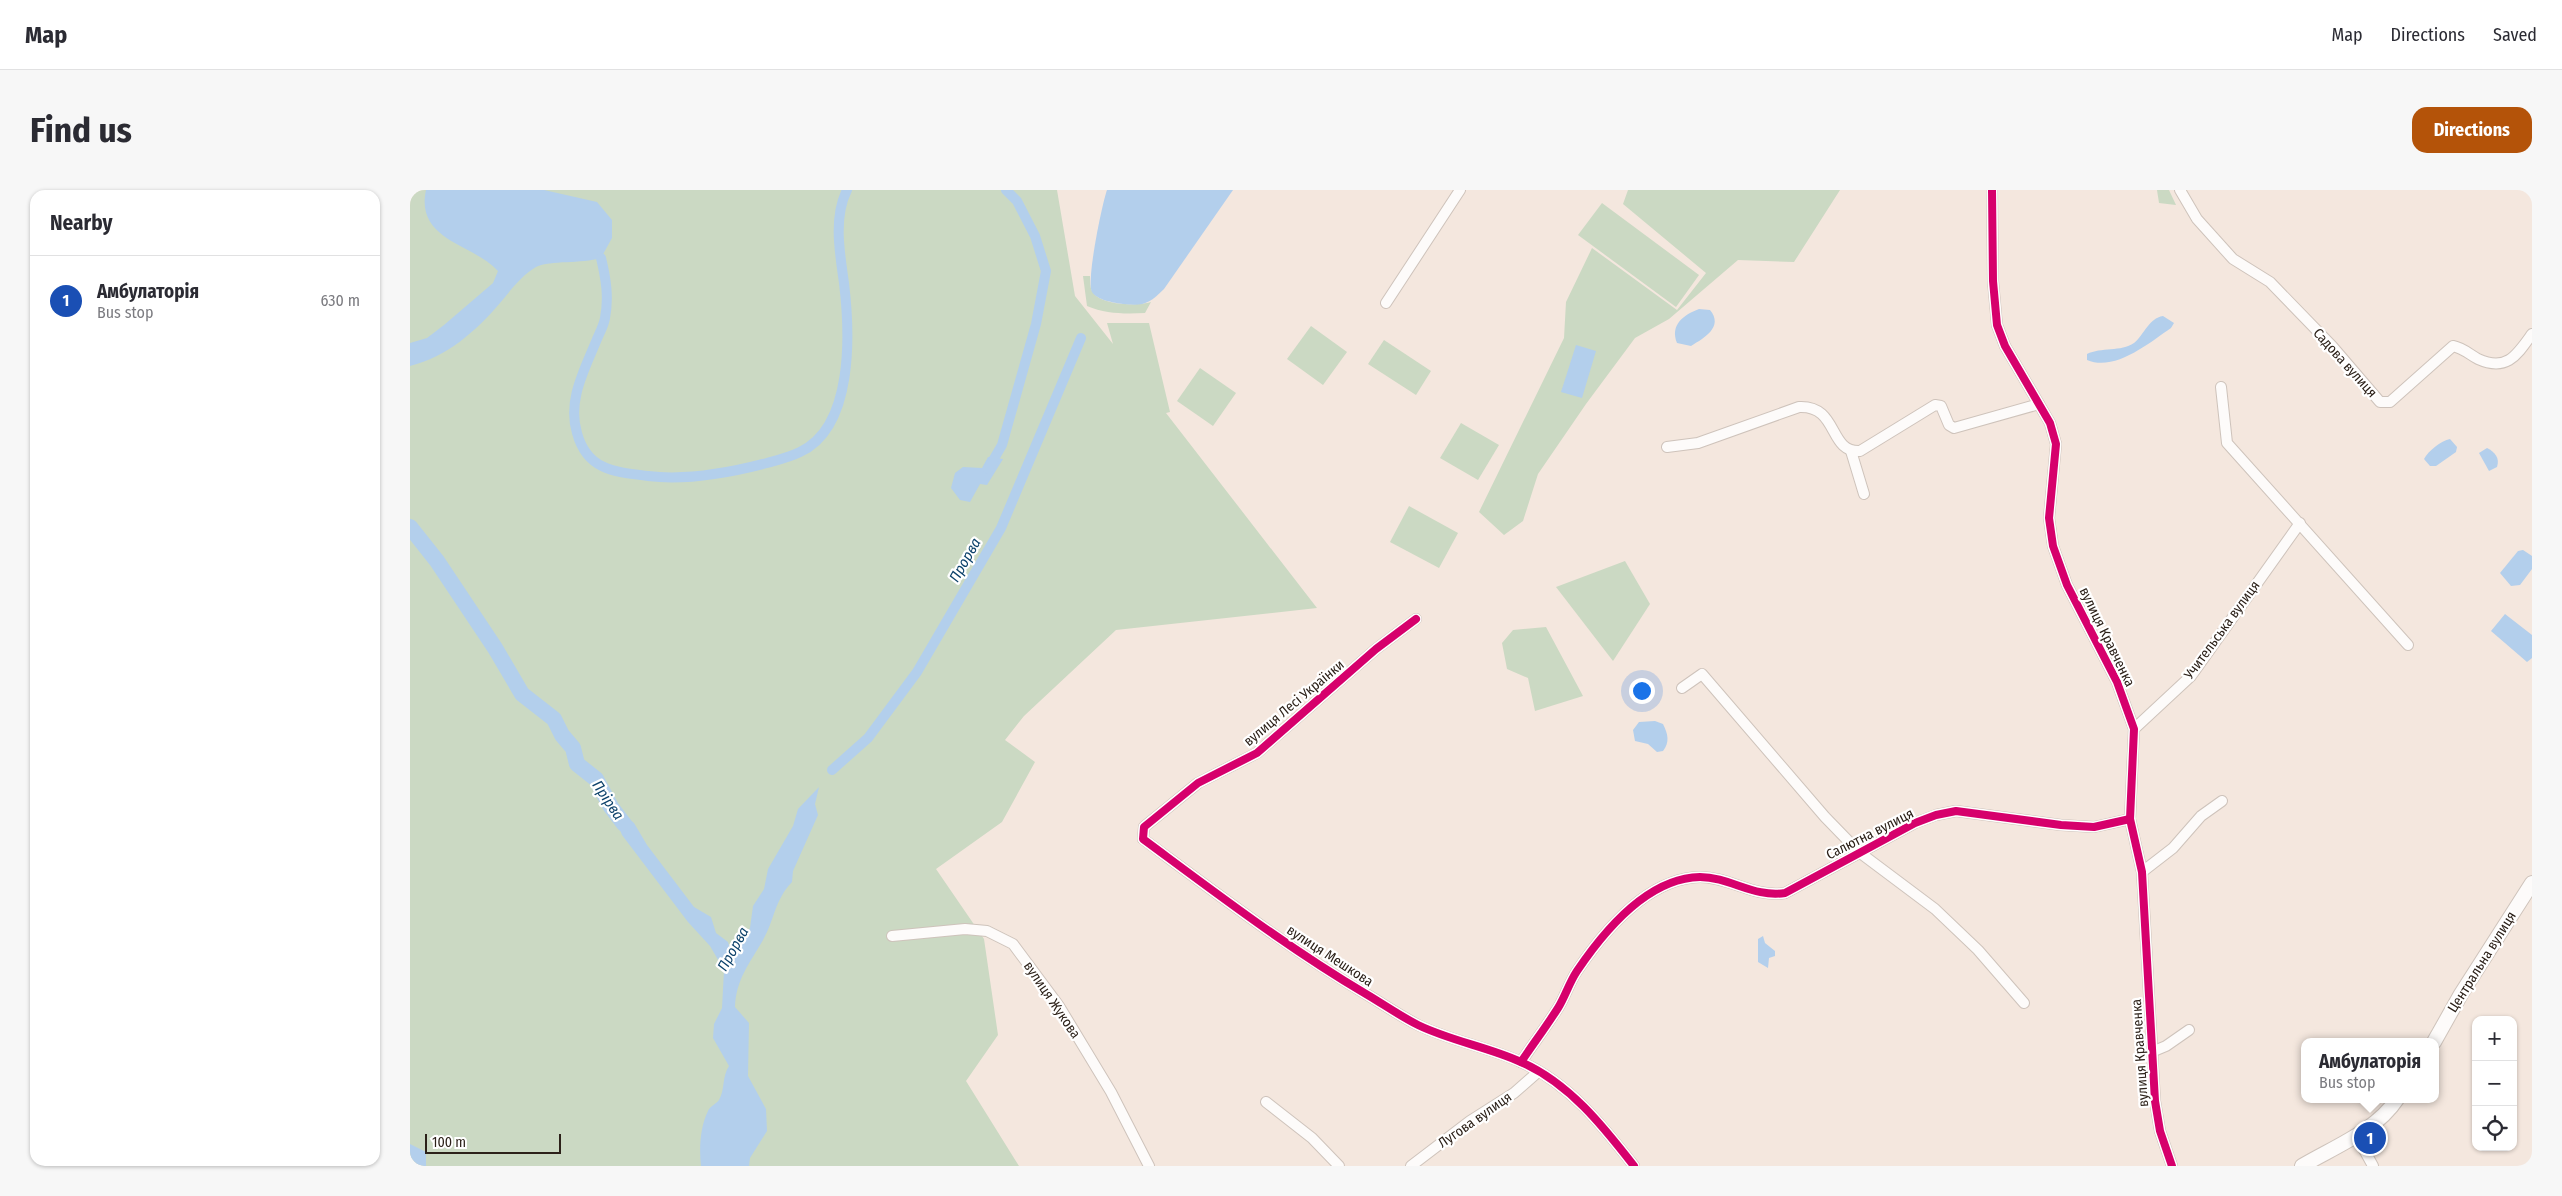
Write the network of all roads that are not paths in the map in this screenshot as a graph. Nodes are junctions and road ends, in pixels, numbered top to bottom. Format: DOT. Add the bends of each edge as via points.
graph roads {
  1 [pos="1460,190"];
  2 [pos="1992,190"];
  3 [pos="2180,190"];
  4 [pos="1386,303"];
  5 [pos="2532,334"];
  6 [pos="2221,387"];
  7 [pos="2040,404"];
  8 [pos="1667,447"];
  9 [pos="1851,451"];
  10 [pos="1864,494"];
  11 [pos="2300,523"];
  12 [pos="1416,619"];
  13 [pos="2408,645"];
  14 [pos="1682,688"];
  15 [pos="2134,729"];
  16 [pos="2222,801"];
  17 [pos="2130,820"];
  18 [pos="1143,839"];
  19 [pos="1859,852"];
  20 [pos="2142,872"];
  21 [pos="2532,883"];
  22 [pos="892,936"];
  23 [pos="2024,1003"];
  24 [pos="2190,1030"];
  25 [pos="2436,1038"];
  26 [pos="2154,1051"];
  27 [pos="1521,1062"];
  28 [pos="1538,1072"];
  29 [pos="1266,1102"];
  30 [pos="2394,1103"];
  31 [pos="2356,1135"];
  32 [pos="1149,1166"];
  33 [pos="1339,1166"];
  34 [pos="1411,1166"];
  35 [pos="1634,1166"];
  36 [pos="2172,1166"];
  37 [pos="2302,1166"];
  38 [pos="2373,1166"];
  1 -- 4 [label="street"];
  2 -- 7 [label="street, вулиця Кравченка" via="1997,325 2004,346"];
  3 -- 5 [label="street, Садова вулиця" via="2197,219 2233,259 2270,282 2380,402 2390,402 2453,346 2478,359 2504,362 2514,359"];
  6 -- 11 [label="street" via="2227,443"];
  7 -- 9 [label="street" via="1954,428 1949,425 1941,406 1936,406 1860,451"];
  7 -- 15 [label="street, вулиця Кравченка" via="2056,444 2049,518 2053,546 2067,585 2117,682"];
  8 -- 9 [label="street" via="1698,444 1799,407 1810,406 1820,411 1844,447"];
  9 -- 10 [label="street"];
  11 -- 13 [label="street"];
  11 -- 15 [label="street, Учительська вулиця" via="2191,676"];
  12 -- 18 [label="street, вулиця Лесі Українки" via="1376,649 1257,753 1198,783 1144,827"];
  14 -- 19 [label="street, Салютна вулиця" via="1702,674"];
  15 -- 17 [label="street, вулиця Кравченка"];
  16 -- 20 [label="street" via="2201,816 2173,848"];
  17 -- 19 [label="street, Салютна вулиця" via="2094,827 2069,826 1956,811 1915,823"];
  17 -- 20 [label="street, вулиця Кравченка"];
  18 -- 27 [label="street, вулиця Мешкова" via="1321,967 1418,1025"];
  19 -- 23 [label="street, Салютна вулиця" via="1935,908 1978,950"];
  19 -- 27 [label="street, Салютна вулиця" via="1785,893 1770,896 1700,877 1658,887 1599,940"];
  20 -- 26 [label="street, вулиця Кравченка"];
  21 -- 25 [label="street, Центральна вулиця" via="2460,994"];
  22 -- 32 [label="street, вулиця Жукова" via="965,929 988,931 1013,944 1059,1006 1111,1092"];
  24 -- 26 [label="street, вулиця Кравченка"];
  26 -- 36 [label="street, вулиця Кравченка" via="2155,1101 2160,1131"];
  27 -- 28 [label="street, вулиця Мешкова"];
  28 -- 34 [label="street, Лугова вулиця" via="1514,1093 1470,1121"];
  28 -- 35 [label="street, вулиця Мешкова" via="1554,1081 1598,1120"];
  29 -- 33 [label="street" via="1312,1138"];
  30 -- 31 [label="street" via="2388,1113"];
  31 -- 37 [label="street"];
  31 -- 38 [label="street"];
}
